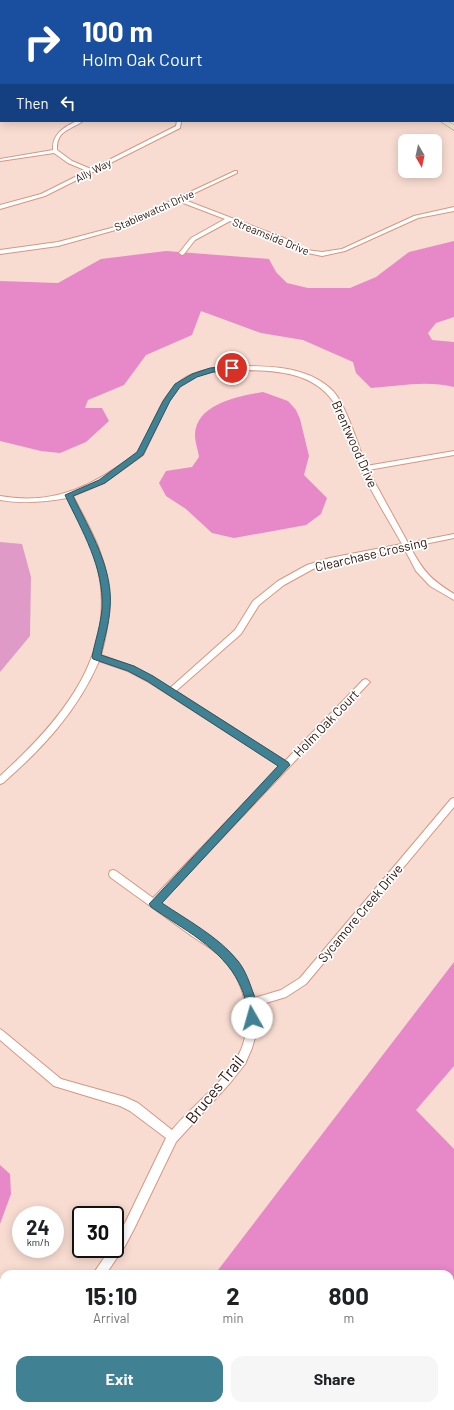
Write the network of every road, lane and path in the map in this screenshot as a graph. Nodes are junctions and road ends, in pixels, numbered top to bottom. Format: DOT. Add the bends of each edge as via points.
graph roads {
  1 [pos="80,122"];
  2 [pos="180,122"];
  3 [pos="445,122"];
  4 [pos="454,128"];
  5 [pos="55,151"];
  6 [pos="0,160"];
  7 [pos="91,171"];
  8 [pos="235,172"];
  9 [pos="179,200"];
  10 [pos="0,207"];
  11 [pos="454,209"];
  12 [pos="230,219"];
  13 [pos="0,252"];
  14 [pos="182,253"];
  15 [pos="454,453"];
  16 [pos="364,469"];
  17 [pos="69,495"];
  18 [pos="0,498"];
  19 [pos="454,536"];
  20 [pos="406,546"];
  21 [pos="454,597"];
  22 [pos="97,657"];
  23 [pos="366,682"];
  24 [pos="170,692"];
  25 [pos="285,765"];
  26 [pos="0,781"];
  27 [pos="454,800"];
  28 [pos="113,874"];
  29 [pos="154,904"];
  30 [pos="251,1003"];
  31 [pos="0,1034"];
  32 [pos="173,1137"];
  33 [pos="102,1270"];
  1 -- 5 [label="street" via="61,132 56,138"];
  2 -- 7 [label="street, Ally Way" via="178,127"];
  3 -- 4 [label="main road"];
  5 -- 6 [label="street"];
  5 -- 7 [label="street" via="70,162"];
  7 -- 10 [label="street, Ally Way" via="43,195"];
  8 -- 9 [label="street, Stablewatch Drive"];
  9 -- 12 [label="street, Streamside Drive"];
  9 -- 13 [label="street, Stablewatch Drive" via="117,228 58,244"];
  11 -- 12 [label="street, Streamside Drive" via="416,217 343,250 326,254 305,251 287,241"];
  12 -- 14 [label="street" via="193,239"];
  15 -- 16 [label="street"];
  16 -- 17 [label="street, Brentwood Drive" via="340,407 331,393 314,380 285,370 212,370 194,375 178,386 166,401 140,454 102,481"];
  16 -- 20 [label="street, Brentwood Drive"];
  17 -- 18 [label="street, Brentwood Drive" via="37,500"];
  17 -- 22 [label="street" via="97,552 105,587 106,609"];
  19 -- 20 [label="street, Clearchase Crossing"];
  20 -- 21 [label="street, Brentwood Drive" via="426,578"];
  20 -- 24 [label="street, Clearchase Crossing" via="333,560 310,567 281,583 256,603 238,632"];
  22 -- 24 [label="street" via="131,669"];
  22 -- 26 [label="street" via="71,707 49,736"];
  23 -- 25 [label="street, Holm Oak Court"];
  24 -- 25 [label="street"];
  25 -- 29 [label="street, Holm Oak Court"];
  27 -- 30 [label="street, Sycamore Creek Drive" via="302,981 283,994"];
  28 -- 29 [label="street, Bruces Trail"];
  29 -- 30 [label="street, Bruces Trail" via="226,955 235,965"];
  30 -- 32 [label="street, Bruces Trail" via="251,1031 240,1061"];
  31 -- 32 [label="street" via="58,1083 122,1101 134,1107"];
  32 -- 33 [label="street, Bruces Trail" via="121,1245"];
}
